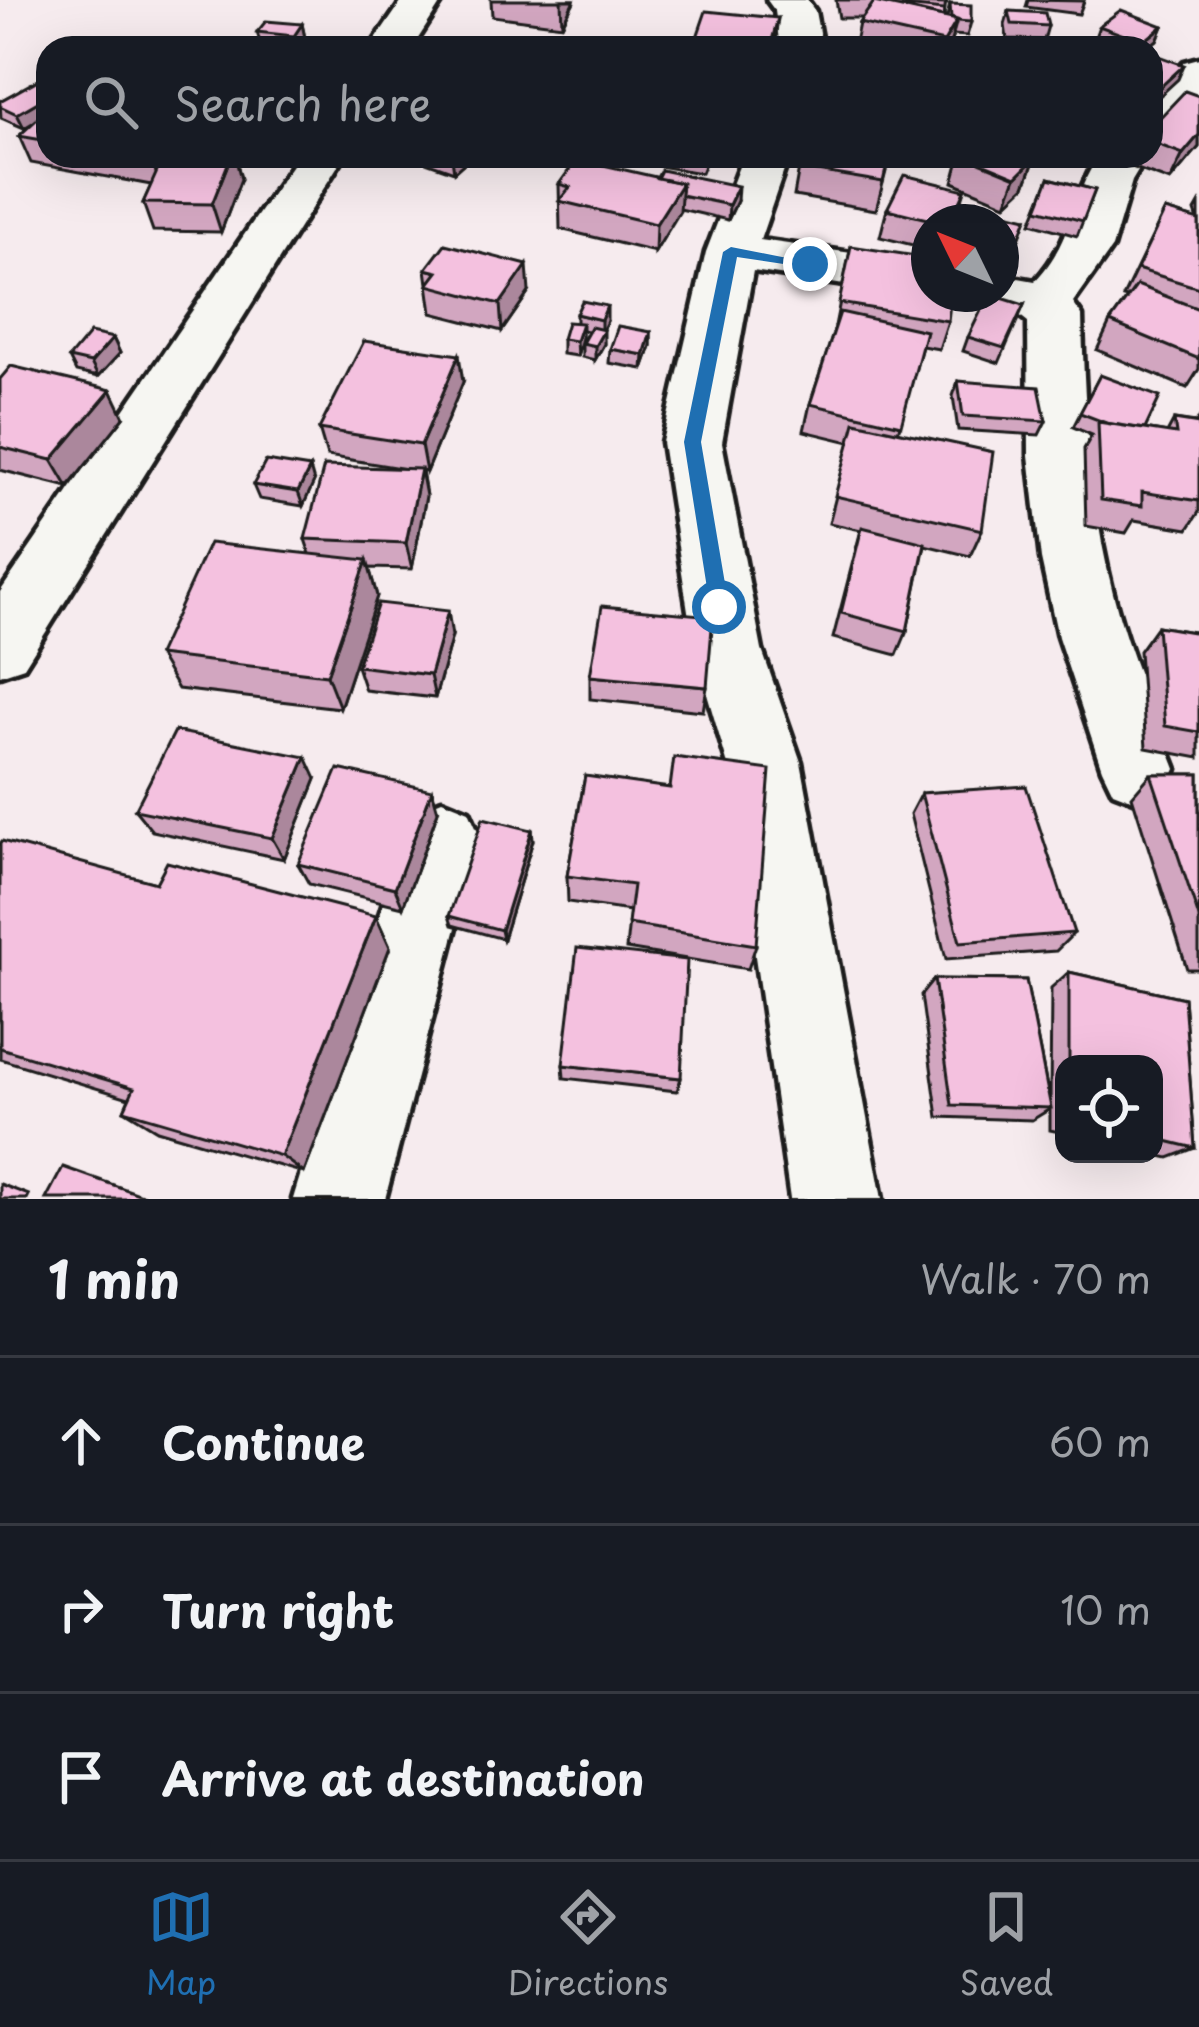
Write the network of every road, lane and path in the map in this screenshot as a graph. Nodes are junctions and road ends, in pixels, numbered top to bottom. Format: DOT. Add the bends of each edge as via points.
graph roads {
  1 [pos="423,0"];
  2 [pos="788,0"];
  3 [pos="399,36"];
  4 [pos="803,36"];
  5 [pos="1199,71"];
  6 [pos="1163,112"];
  7 [pos="313,168"];
  8 [pos="762,168"];
  9 [pos="1113,168"];
  10 [pos="731,252"];
  11 [pos="911,278"];
  12 [pos="1022,299"];
  13 [pos="0,646"];
  14 [pos="1139,769"];
  15 [pos="442,836"];
  16 [pos="339,1199"];
  17 [pos="836,1199"];
  1 -- 3 [label="street"];
  2 -- 4 [label="street"];
  5 -- 6 [label="street"];
  7 -- 13 [label="street"];
  8 -- 10 [label="street"];
  9 -- 12 [label="street" via="1097,228 1073,272"];
  10 -- 11 [label="street"];
  10 -- 17 [label="street" via="692,442 728,650 764,762"];
  12 -- 14 [label="street" via="1055,316 1063,504 1081,597"];
  15 -- 16 [label="street"];
}
